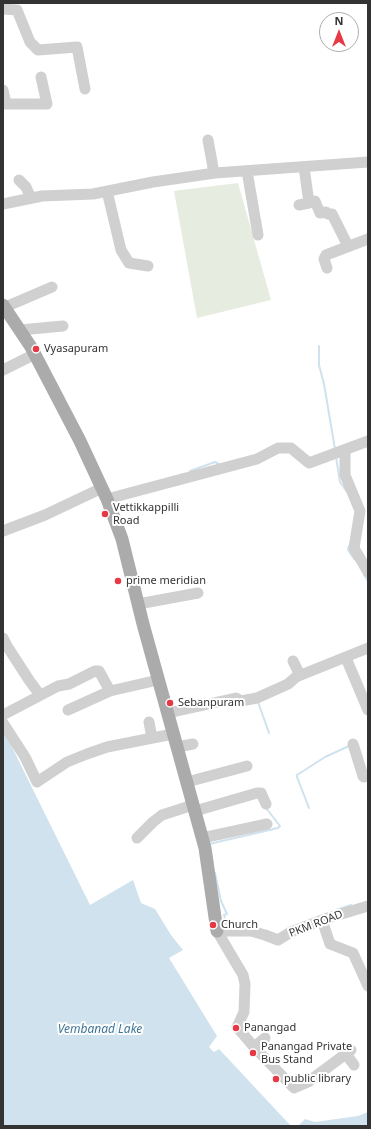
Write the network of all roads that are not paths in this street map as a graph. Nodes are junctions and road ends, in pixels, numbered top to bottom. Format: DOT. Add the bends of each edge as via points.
graph roads {
  1 [pos="3,9"];
  2 [pos="41,77"];
  3 [pos="85,89"];
  4 [pos="3,90"];
  5 [pos="5,104"];
  6 [pos="208,140"];
  7 [pos="368,162"];
  8 [pos="304,167"];
  9 [pos="247,171"];
  10 [pos="214,173"];
  11 [pos="19,180"];
  12 [pos="107,191"];
  13 [pos="31,198"];
  14 [pos="3,204"];
  15 [pos="258,235"];
  16 [pos="368,239"];
  17 [pos="348,246"];
  18 [pos="148,266"];
  19 [pos="327,268"];
  20 [pos="52,287"];
  21 [pos="4,307"];
  22 [pos="63,326"];
  23 [pos="20,330"];
  24 [pos="35,354"];
  25 [pos="3,370"];
  26 [pos="368,441"];
  27 [pos="345,450"];
  28 [pos="104,493"];
  29 [pos="3,531"];
  30 [pos="368,572"];
  31 [pos="198,593"];
  32 [pos="138,604"];
  33 [pos="3,638"];
  34 [pos="368,648"];
  35 [pos="346,658"];
  36 [pos="293,661"];
  37 [pos="300,675"];
  38 [pos="158,680"];
  39 [pos="110,691"];
  40 [pos="40,695"];
  41 [pos="194,700"];
  42 [pos="68,710"];
  43 [pos="167,710"];
  44 [pos="368,710"];
  45 [pos="3,715"];
  46 [pos="149,722"];
  47 [pos="3,723"];
  48 [pos="173,734"];
  49 [pos="152,738"];
  50 [pos="193,744"];
  51 [pos="353,744"];
  52 [pos="177,747"];
  53 [pos="247,766"];
  54 [pos="368,776"];
  55 [pos="187,782"];
  56 [pos="266,804"];
  57 [pos="194,808"];
  58 [pos="267,824"];
  59 [pos="137,838"];
  60 [pos="202,838"];
  61 [pos="368,906"];
  62 [pos="322,920"];
  63 [pos="217,931"];
  64 [pos="368,985"];
  65 [pos="265,1038"];
  66 [pos="254,1046"];
  67 [pos="354,1065"];
  1 -- 3 [label="street" via="17,10 30,42 38,50 78,46"];
  2 -- 5 [label="street" via="47,104"];
  4 -- 5 [label="street"];
  6 -- 10 [label="street"];
  7 -- 8 [label="street"];
  8 -- 9 [label="street"];
  8 -- 17 [label="street" via="304,204 315,200 320,213 332,214"];
  9 -- 10 [label="street"];
  9 -- 15 [label="street"];
  10 -- 12 [label="street"];
  11 -- 13 [label="street"];
  12 -- 13 [label="street"];
  12 -- 18 [label="street" via="121,250 129,263"];
  13 -- 14 [label="street"];
  16 -- 17 [label="street"];
  17 -- 19 [label="street" via="326,255 324,259"];
  20 -- 21 [label="street"];
  21 -- 23 [label="main road"];
  22 -- 23 [label="street"];
  23 -- 24 [label="main road"];
  24 -- 25 [label="street"];
  24 -- 28 [label="main road"];
  26 -- 27 [label="street"];
  27 -- 28 [label="street" via="309,463 292,448 278,448 257,460"];
  27 -- 30 [label="street" via="345,475 360,511 354,548"];
  28 -- 29 [label="street" via="77,501"];
  28 -- 32 [label="main road" via="122,539"];
  31 -- 32 [label="street"];
  32 -- 38 [label="main road"];
  33 -- 40 [label="street"];
  34 -- 35 [label="street"];
  35 -- 37 [label="street"];
  35 -- 44 [label="street"];
  36 -- 37 [label="street"];
  37 -- 43 [label="street" via="288,684 257,698 241,701 236,698"];
  38 -- 39 [label="street"];
  38 -- 43 [label="main road"];
  39 -- 40 [label="street" via="99,671 95,671"];
  39 -- 42 [label="street"];
  40 -- 45 [label="street"];
  41 -- 43 [label="street"];
  43 -- 48 [label="main road"];
  46 -- 49 [label="street"];
  47 -- 49 [label="street" via="25,757 37,782 67,762 87,754 107,747"];
  48 -- 49 [label="street"];
  48 -- 52 [label="main road"];
  50 -- 52 [label="street"];
  51 -- 54 [label="street" via="363,776"];
  52 -- 55 [label="main road"];
  53 -- 55 [label="street"];
  55 -- 57 [label="main road"];
  56 -- 57 [label="street" via="260,793 256,793"];
  57 -- 59 [label="street" via="162,815"];
  57 -- 60 [label="main road"];
  58 -- 60 [label="street"];
  60 -- 63 [label="main road"];
  61 -- 62 [label="street, PKM ROAD"];
  62 -- 63 [label="street, PKM ROAD" via="278,940 251,931"];
  62 -- 64 [label="street" via="330,944 353,953"];
  63 -- 66 [label="street" via="243,975 244,1012 238,1027"];
  65 -- 66 [label="street"];
  66 -- 67 [label="street" via="294,1088 308,1082 348,1052"];
}
